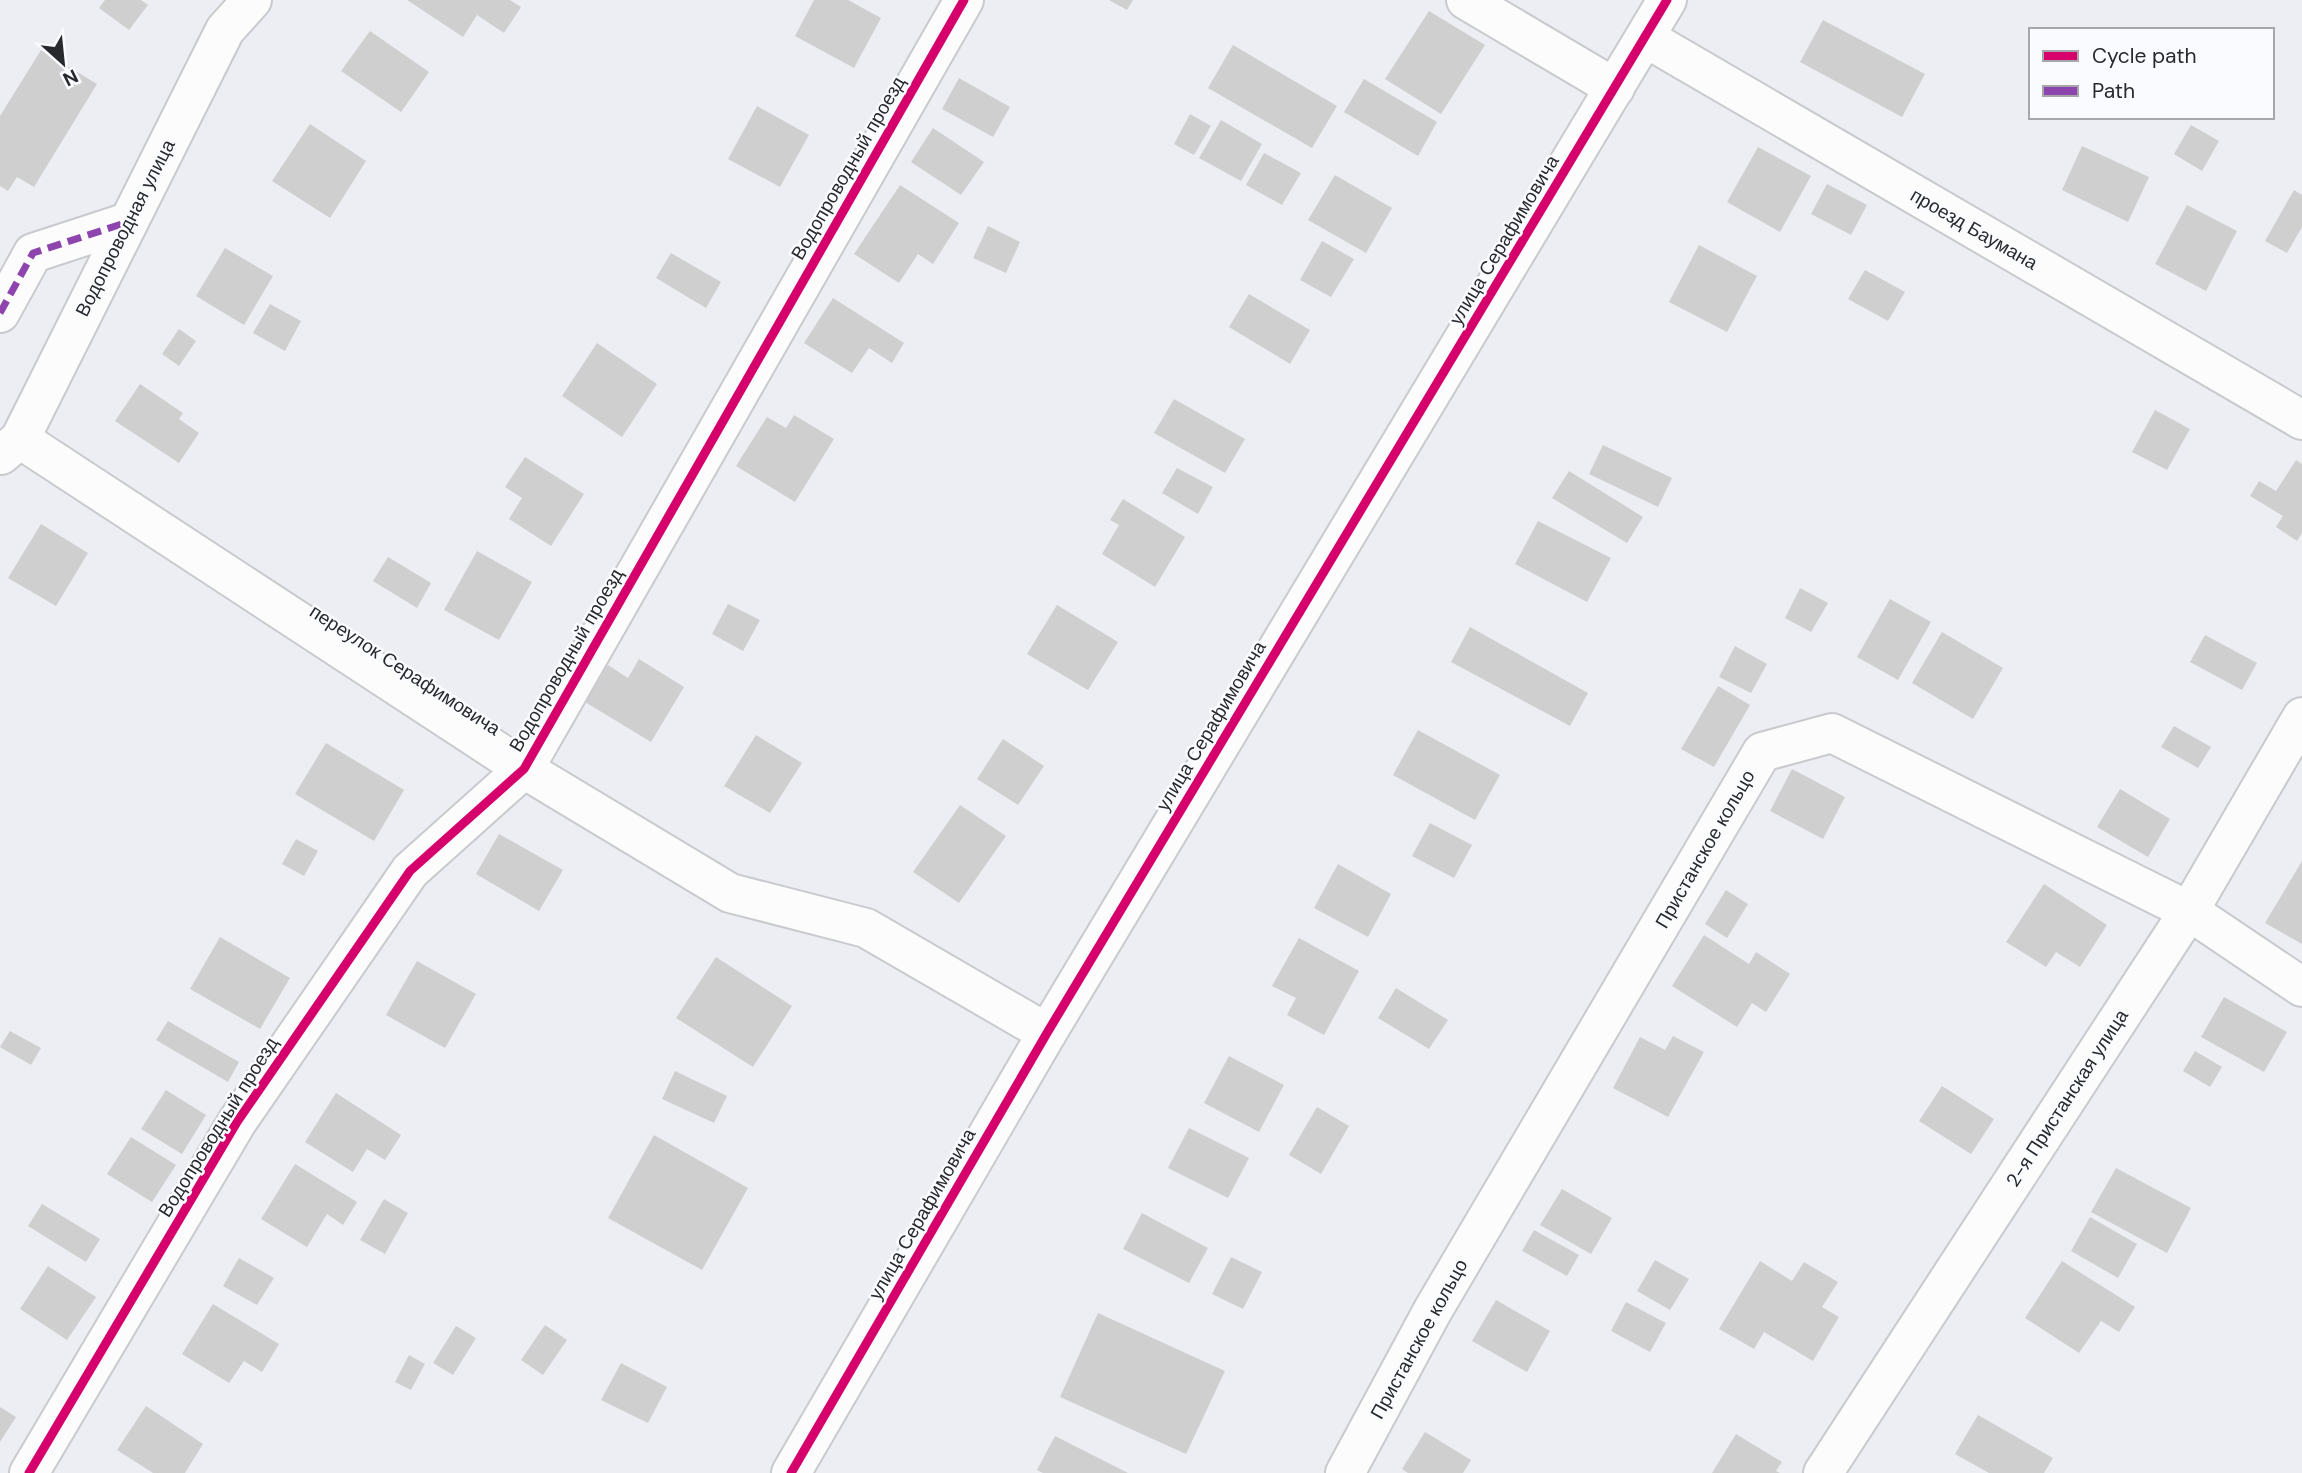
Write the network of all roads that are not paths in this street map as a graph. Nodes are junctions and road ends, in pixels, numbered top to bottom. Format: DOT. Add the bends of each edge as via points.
graph roads {
  1 [pos="252,0"];
  2 [pos="964,0"];
  3 [pos="1466,0"];
  4 [pos="1667,0"];
  5 [pos="1646,38"];
  6 [pos="1615,88"];
  7 [pos="128,222"];
  8 [pos="0,313"];
  9 [pos="2302,420"];
  10 [pos="10,447"];
  11 [pos="2302,717"];
  12 [pos="524,769"];
  13 [pos="2189,911"];
  14 [pos="2302,987"];
  15 [pos="1047,1033"];
  16 [pos="29,1473"];
  17 [pos="791,1473"];
  18 [pos="1345,1473"];
  19 [pos="1823,1473"];
  1 -- 7 [label="street, Водопроводная улица" via="225,30"];
  2 -- 12 [label="street, Водопроводный проезд"];
  3 -- 6 [label="street"];
  4 -- 5 [label="street, улица Серафимовича"];
  5 -- 6 [label="street, улица Серафимовича"];
  5 -- 9 [label="street, проезд Баумана"];
  6 -- 15 [label="street, улица Серафимовича"];
  7 -- 8 [label="street" via="33,253"];
  7 -- 10 [label="street, Водопроводная улица"];
  10 -- 12 [label="street, переулок Серафимовича"];
  11 -- 13 [label="street, 2-я Пристанская улица"];
  12 -- 15 [label="street, переулок Серафимовича" via="730,893 866,928"];
  12 -- 16 [label="street, Водопроводный проезд" via="410,870 237,1122"];
  13 -- 14 [label="street, Пристанское кольцо"];
  13 -- 18 [label="street, Пристанское кольцо" via="1832,733 1762,752 1433,1310"];
  13 -- 19 [label="street, 2-я Пристанская улица"];
  15 -- 17 [label="street, улица Серафимовича"];
}
